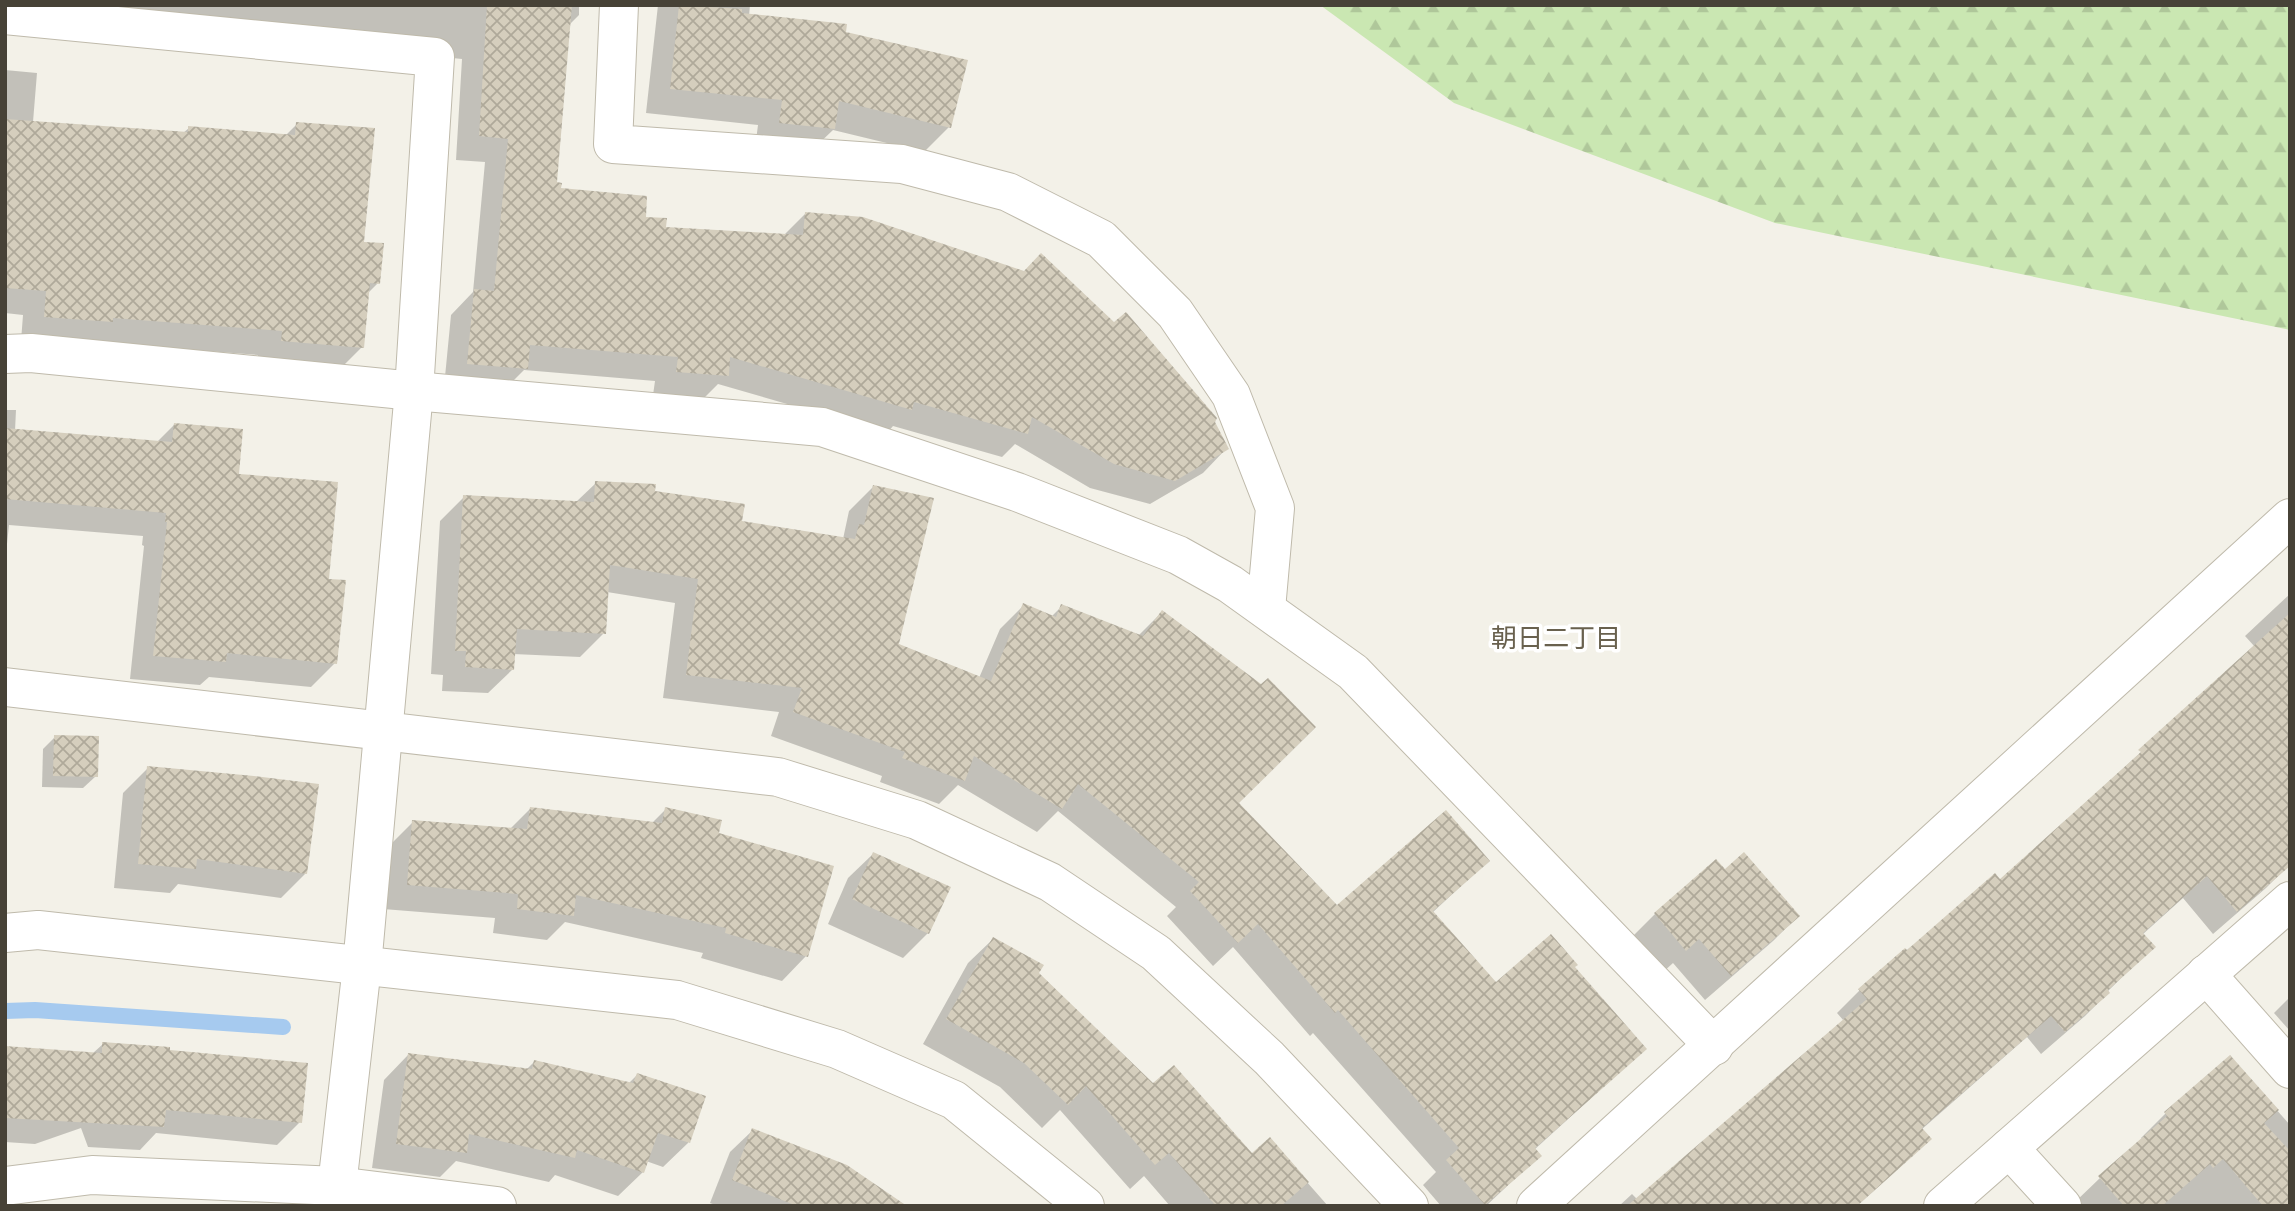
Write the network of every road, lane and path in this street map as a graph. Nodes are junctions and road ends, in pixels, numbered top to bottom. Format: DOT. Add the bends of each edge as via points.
graph roads {
  1 [pos="619,5"];
  2 [pos="5,15"];
  3 [pos="5,354"];
  4 [pos="414,391"];
  5 [pos="2290,518"];
  6 [pos="1266,609"];
  7 [pos="5,687"];
  8 [pos="383,729"];
  9 [pos="2290,901"];
  10 [pos="5,933"];
  11 [pos="362,966"];
  12 [pos="2206,974"];
  13 [pos="1714,1046"];
  14 [pos="2290,1069"];
  15 [pos="2009,1147"];
  16 [pos="5,1186"];
  17 [pos="337,1186"];
  18 [pos="498,1206"];
  19 [pos="1085,1206"];
  20 [pos="1409,1206"];
  21 [pos="1536,1206"];
  22 [pos="1943,1206"];
  23 [pos="2062,1206"];
  1 -- 6 [label="street" via="613,144 902,164 1008,192 1101,239 1175,313 1231,395 1275,508"];
  2 -- 4 [label="street" via="435,57"];
  3 -- 4 [label="street"];
  4 -- 6 [label="street" via="822,426 1017,492 1178,555"];
  4 -- 8 [label="street"];
  5 -- 13 [label="street"];
  6 -- 13 [label="street" via="1353,672"];
  7 -- 8 [label="street"];
  8 -- 11 [label="street"];
  8 -- 20 [label="street" via="778,777 929,826 1050,882 1156,953 1269,1058"];
  9 -- 12 [label="street"];
  10 -- 11 [label="street" via="38,930"];
  11 -- 17 [label="street"];
  11 -- 19 [label="street" via="677,1000 837,1049 954,1100"];
  12 -- 14 [label="street"];
  12 -- 15 [label="street"];
  13 -- 21 [label="street"];
  15 -- 22 [label="street"];
  15 -- 23 [label="street"];
  16 -- 17 [label="street" via="92,1175"];
  17 -- 18 [label="street"];
}
